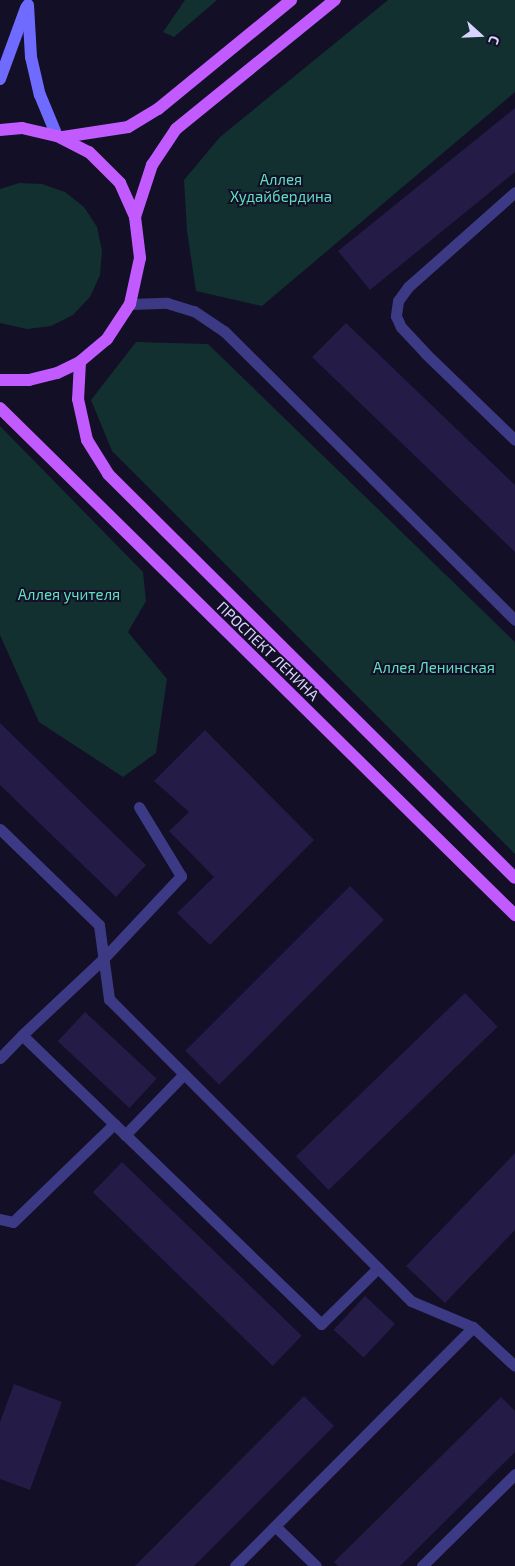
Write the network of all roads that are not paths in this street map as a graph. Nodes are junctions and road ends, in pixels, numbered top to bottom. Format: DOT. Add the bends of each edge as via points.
graph roads {
  1 [pos="291,0"];
  2 [pos="335,0"];
  3 [pos="28,2"];
  4 [pos="0,79"];
  5 [pos="0,130"];
  6 [pos="60,136"];
  7 [pos="515,192"];
  8 [pos="135,218"];
  9 [pos="130,304"];
  10 [pos="80,362"];
  11 [pos="0,380"];
  12 [pos="0,408"];
  13 [pos="515,440"];
  14 [pos="515,620"];
  15 [pos="139,807"];
  16 [pos="0,829"];
  17 [pos="515,878"];
  18 [pos="515,914"];
  19 [pos="103,959"];
  20 [pos="22,1035"];
  21 [pos="0,1058"];
  22 [pos="184,1074"];
  23 [pos="114,1124"];
  24 [pos="125,1135"];
  25 [pos="0,1219"];
  26 [pos="378,1268"];
  27 [pos="473,1327"];
  28 [pos="515,1366"];
  29 [pos="515,1474"];
  30 [pos="275,1526"];
  31 [pos="235,1566"];
  32 [pos="316,1566"];
  33 [pos="422,1566"];
  1 -- 6 [label="main road" via="158,109 128,127"];
  2 -- 8 [label="main road" via="176,130 152,165"];
  3 -- 4 [label="main road"];
  3 -- 6 [label="main road" via="31,57 40,95"];
  5 -- 6 [label="main road" via="22,128"];
  6 -- 8 [label="main road" via="89,152 120,183"];
  7 -- 13 [label="lane" via="408,287 398,301 396,316 400,327"];
  8 -- 9 [label="main road" via="140,258"];
  9 -- 10 [label="main road" via="108,339"];
  9 -- 14 [label="lane" via="168,303 194,311 224,332"];
  10 -- 11 [label="main road" via="37,378"];
  10 -- 17 [label="main road, ПРОСПЕКТ ЛЕНИНА" via="78,398 87,440 108,474"];
  12 -- 18 [label="main road, ПРОСПЕКТ ЛЕНИНА"];
  15 -- 19 [label="lane" via="181,876"];
  16 -- 19 [label="lane" via="100,926"];
  19 -- 20 [label="lane"];
  19 -- 22 [label="lane" via="109,999"];
  20 -- 21 [label="lane"];
  20 -- 23 [label="lane"];
  22 -- 24 [label="lane"];
  22 -- 26 [label="lane"];
  23 -- 24 [label="lane"];
  23 -- 25 [label="lane" via="13,1222"];
  24 -- 26 [label="lane" via="321,1324"];
  26 -- 27 [label="lane" via="411,1302"];
  27 -- 28 [label="lane"];
  27 -- 30 [label="lane"];
  29 -- 33 [label="lane"];
  30 -- 31 [label="lane"];
  30 -- 32 [label="lane"];
}
